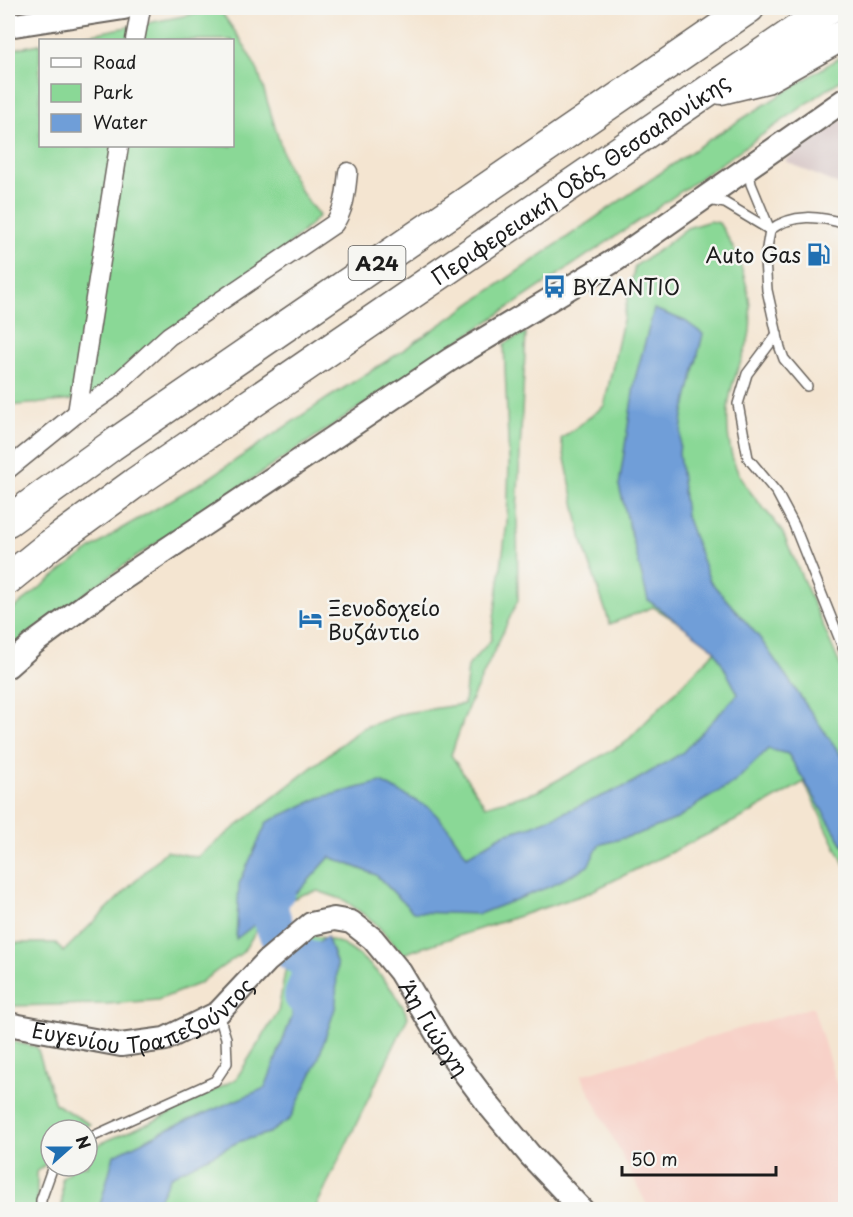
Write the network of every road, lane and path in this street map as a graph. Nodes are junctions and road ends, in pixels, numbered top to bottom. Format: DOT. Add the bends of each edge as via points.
graph roads {
  1 [pos="124,8"];
  2 [pos="141,8"];
  3 [pos="749,8"];
  4 [pos="828,8"];
  5 [pos="60,12"];
  6 [pos="8,26"];
  7 [pos="846,33"];
  8 [pos="135,39"];
  9 [pos="704,93"];
  10 [pos="846,99"];
  11 [pos="119,147"];
  12 [pos="754,164"];
  13 [pos="348,172"];
  14 [pos="692,207"];
  15 [pos="846,224"];
  16 [pos="770,230"];
  17 [pos="777,334"];
  18 [pos="807,386"];
  19 [pos="77,413"];
  20 [pos="8,469"];
  21 [pos="8,521"];
  22 [pos="8,579"];
  23 [pos="846,655"];
  24 [pos="8,666"];
  25 [pos="267,961"];
  26 [pos="218,1012"];
  27 [pos="8,1024"];
  28 [pos="99,1134"];
  29 [pos="49,1178"];
  30 [pos="41,1209"];
  31 [pos="582,1209"];
  1 -- 5 [label="street"];
  2 -- 8 [label="street"];
  3 -- 21 [label="highway, Περιφερειακή Οδός Θεσσαλονίκης / Α24" via="111,446"];
  4 -- 9 [label="highway, Περιφερειακή Οδός Θεσσαλονίκης / Α24"];
  5 -- 6 [label="street"];
  7 -- 9 [label="highway" via="766,78"];
  9 -- 22 [label="highway, Περιφερειακή Οδός Θεσσαλονίκης / Α24" via="135,483"];
  10 -- 12 [label="street"];
  11 -- 19 [label="street"];
  12 -- 14 [label="street"];
  12 -- 16 [label="lane" via="749,172 751,184"];
  13 -- 19 [label="street" via="346,197 334,224 169,336 109,391"];
  14 -- 16 [label="lane" via="710,199 725,203"];
  14 -- 24 [label="street" via="605,268 451,359 232,505 103,592"];
  15 -- 16 [label="lane" via="806,217 788,219"];
  16 -- 17 [label="lane" via="765,272"];
  17 -- 18 [label="lane" via="784,359"];
  17 -- 23 [label="lane" via="747,374 738,404 748,458 777,493 794,525"];
  19 -- 20 [label="street"];
  25 -- 26 [label="street, Ευγενίου Τραπεζούντος"];
  25 -- 31 [label="street, Άη Γιώργη" via="311,924 334,919 351,922 373,939 400,972 442,1044 491,1108"];
  26 -- 27 [label="street, Ευγενίου Τραπεζούντος" via="165,1039 121,1045"];
  26 -- 28 [label="lane" via="226,1038 227,1063 215,1081"];
  29 -- 30 [label="lane"];
}
